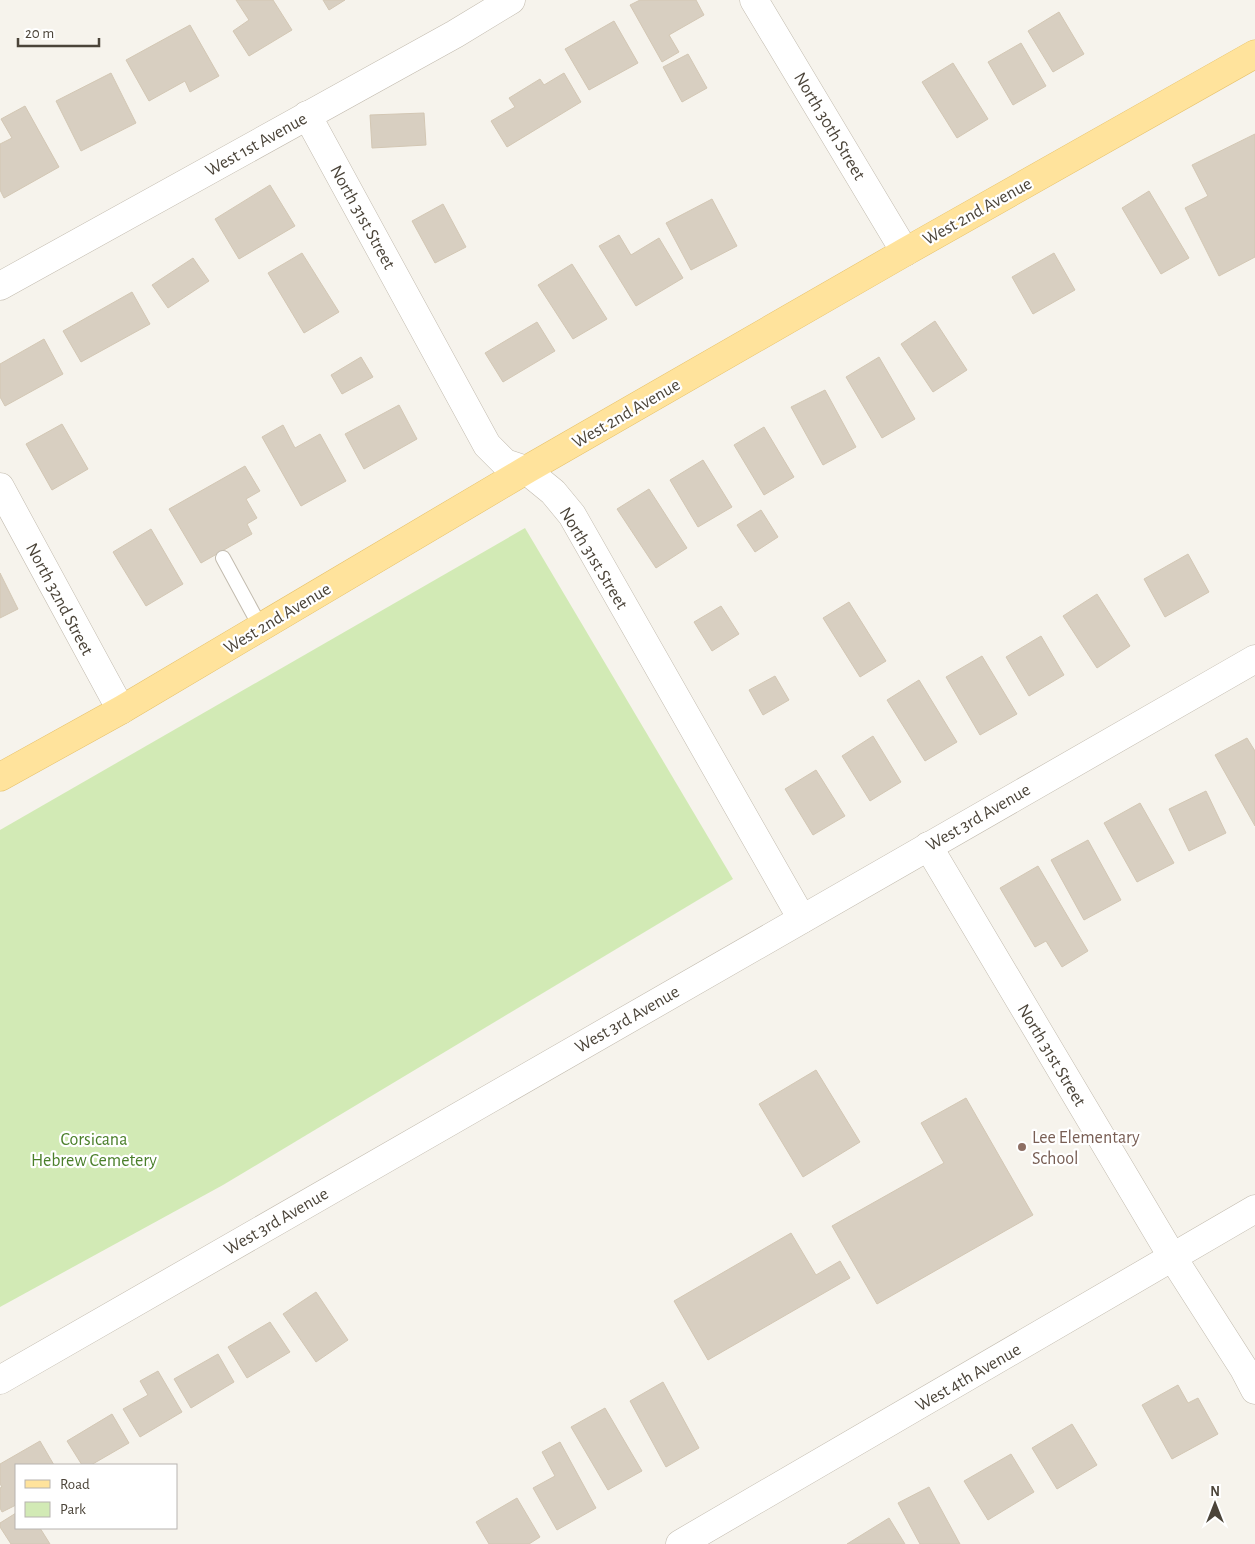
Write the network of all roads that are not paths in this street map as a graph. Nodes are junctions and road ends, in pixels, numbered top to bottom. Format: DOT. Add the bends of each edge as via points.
graph roads {
  1 [pos="511,0"];
  2 [pos="754,0"];
  3 [pos="1255,54"];
  4 [pos="307,115"];
  5 [pos="905,252"];
  6 [pos="0,286"];
  7 [pos="526,470"];
  8 [pos="0,487"];
  9 [pos="223,558"];
  10 [pos="260,628"];
  11 [pos="1255,659"];
  12 [pos="121,710"];
  13 [pos="0,777"];
  14 [pos="928,846"];
  15 [pos="802,918"];
  16 [pos="1255,1209"];
  17 [pos="1172,1258"];
  18 [pos="0,1380"];
  19 [pos="1255,1390"];
  20 [pos="680,1544"];
  1 -- 4 [label="street, West 1st Avenue"];
  2 -- 5 [label="street, North 30th Street"];
  3 -- 5 [label="main road, West 2nd Avenue"];
  4 -- 6 [label="street, West 1st Avenue"];
  4 -- 7 [label="street, North 31st Street" via="487,445 505,463"];
  5 -- 7 [label="main road, West 2nd Avenue"];
  7 -- 10 [label="main road, West 2nd Avenue"];
  7 -- 15 [label="street, North 31st Street" via="553,492 572,515"];
  8 -- 12 [label="street, North 32nd Street"];
  9 -- 10 [label="lane"];
  10 -- 12 [label="main road, West 2nd Avenue"];
  11 -- 14 [label="street, West 3rd Avenue"];
  12 -- 13 [label="main road, West 2nd Avenue"];
  14 -- 15 [label="street, West 3rd Avenue"];
  14 -- 17 [label="street, North 31st Street"];
  15 -- 18 [label="street, West 3rd Avenue"];
  16 -- 17 [label="street, West 4th Avenue"];
  17 -- 19 [label="street, North 31st Street"];
  17 -- 20 [label="street, West 4th Avenue"];
}
